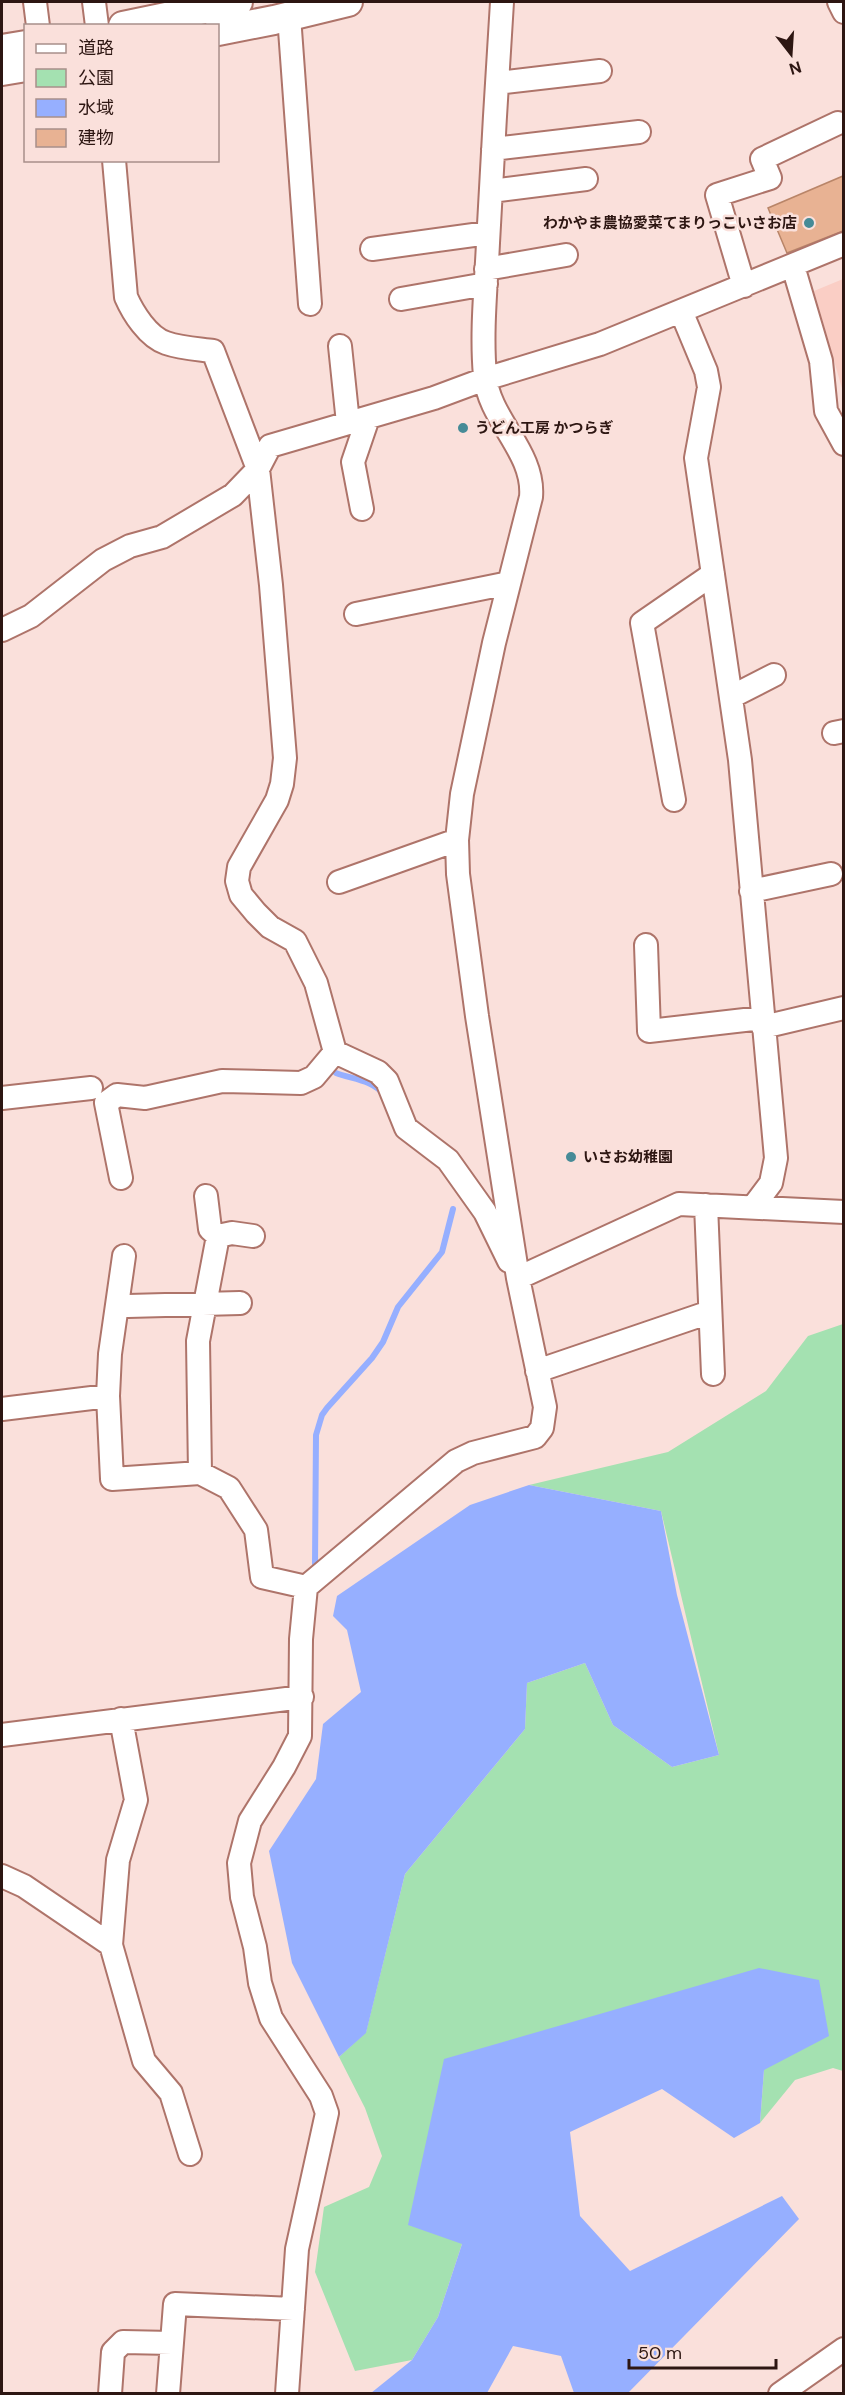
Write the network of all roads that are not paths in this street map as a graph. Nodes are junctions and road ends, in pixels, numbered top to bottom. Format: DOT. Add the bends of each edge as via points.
graph roads {
  1 [pos="35,2"];
  2 [pos="94,2"];
  3 [pos="238,2"];
  4 [pos="348,2"];
  5 [pos="501,2"];
  6 [pos="839,2"];
  7 [pos="843,12"];
  8 [pos="289,16"];
  9 [pos="38,24"];
  10 [pos="97,24"];
  11 [pos="133,24"];
  12 [pos="219,31"];
  13 [pos="24,45"];
  14 [pos="2,49"];
  15 [pos="24,67"];
  16 [pos="2,71"];
  17 [pos="600,71"];
  18 [pos="497,83"];
  19 [pos="838,123"];
  20 [pos="639,132"];
  21 [pos="493,149"];
  22 [pos="114,162"];
  23 [pos="586,179"];
  24 [pos="491,191"];
  25 [pos="488,233"];
  26 [pos="843,244"];
  27 [pos="372,249"];
  28 [pos="566,255"];
  29 [pos="793,266"];
  30 [pos="486,277"];
  31 [pos="744,286"];
  32 [pos="401,299"];
  33 [pos="310,304"];
  34 [pos="681,311"];
  35 [pos="340,346"];
  36 [pos="485,379"];
  37 [pos="358,420"];
  38 [pos="843,444"];
  39 [pos="258,469"];
  40 [pos="362,509"];
  41 [pos="713,574"];
  42 [pos="509,583"];
  43 [pos="356,614"];
  44 [pos="2,630"];
  45 [pos="774,675"];
  46 [pos="731,697"];
  47 [pos="674,800"];
  48 [pos="457,840"];
  49 [pos="831,874"];
  50 [pos="339,882"];
  51 [pos="751,891"];
  52 [pos="646,945"];
  53 [pos="843,1008"];
  54 [pos="763,1022"];
  55 [pos="335,1052"];
  56 [pos="91,1088"];
  57 [pos="2,1098"];
  58 [pos="121,1178"];
  59 [pos="206,1196"];
  60 [pos="706,1205"];
  61 [pos="753,1207"];
  62 [pos="843,1212"];
  63 [pos="218,1236"];
  64 [pos="253,1236"];
  65 [pos="124,1256"];
  66 [pos="518,1278"];
  67 [pos="240,1303"];
  68 [pos="204,1304"];
  69 [pos="128,1306"];
  70 [pos="710,1312"];
  71 [pos="537,1371"];
  72 [pos="713,1374"];
  73 [pos="108,1396"];
  74 [pos="2,1409"];
  75 [pos="200,1473"];
  76 [pos="306,1587"];
  77 [pos="302,1697"];
  78 [pos="121,1719"];
  79 [pos="2,1735"];
  80 [pos="2,1876"];
  81 [pos="111,1945"];
  82 [pos="190,2154"];
  83 [pos="293,2309"];
  84 [pos="172,2343"];
  85 [pos="843,2349"];
  86 [pos="110,2394"];
  87 [pos="168,2394"];
  88 [pos="287,2394"];
  89 [pos="780,2394"];
  1 -- 9 [label="street"];
  2 -- 10 [label="street"];
  3 -- 11 [label="main road"];
  4 -- 8 [label="main road"];
  5 -- 18 [label="street"];
  6 -- 7 [label="street"];
  8 -- 12 [label="main road"];
  8 -- 33 [label="street"];
  13 -- 14 [label="main road"];
  15 -- 16 [label="main road"];
  17 -- 18 [label="street"];
  18 -- 21 [label="street"];
  19 -- 31 [label="street" via="762,159 770,178 717,195"];
  20 -- 21 [label="street"];
  21 -- 24 [label="street"];
  22 -- 39 [label="street" via="130,307 154,337 166,343 213,351"];
  23 -- 24 [label="street"];
  24 -- 25 [label="street"];
  25 -- 27 [label="street"];
  25 -- 30 [label="street"];
  26 -- 29 [label="street"];
  28 -- 30 [label="street"];
  29 -- 31 [label="street"];
  29 -- 38 [label="street" via="821,361 826,411"];
  30 -- 32 [label="street"];
  30 -- 36 [label="street"];
  31 -- 34 [label="street"];
  34 -- 36 [label="street" via="600,344"];
  34 -- 41 [label="street" via="709,387 696,458"];
  35 -- 37 [label="street"];
  36 -- 37 [label="street"];
  36 -- 42 [label="street" via="532,484"];
  37 -- 39 [label="street" via="270,446"];
  37 -- 40 [label="street" via="353,462"];
  39 -- 44 [label="street" via="233,495 162,537 130,546 103,560 31,616"];
  39 -- 55 [label="street" via="285,758 277,800 239,867 237,881 241,895 256,913 270,927 295,941 316,983"];
  41 -- 46 [label="street"];
  41 -- 47 [label="street" via="642,623"];
  42 -- 43 [label="street"];
  42 -- 48 [label="street" via="462,794"];
  45 -- 46 [label="street"];
  46 -- 51 [label="street"];
  48 -- 50 [label="street"];
  48 -- 66 [label="street" via="477,1016"];
  49 -- 51 [label="street"];
  51 -- 54 [label="street"];
  52 -- 54 [label="street" via="650,1031"];
  53 -- 54 [label="street"];
  54 -- 61 [label="street" via="776,1158 771,1183"];
  55 -- 58 [label="street" via="314,1077 301,1083 222,1081 145,1098 117,1095 106,1103"];
  55 -- 66 [label="street" via="378,1072 387,1081 406,1128 448,1160 485,1212"];
  56 -- 57 [label="street"];
  59 -- 63 [label="street" via="210,1229"];
  60 -- 61 [label="street"];
  60 -- 66 [label="street" via="679,1204"];
  60 -- 70 [label="street"];
  61 -- 62 [label="street"];
  63 -- 64 [label="street"];
  63 -- 68 [label="street"];
  65 -- 73 [label="street"];
  66 -- 71 [label="street"];
  67 -- 68 [label="street"];
  68 -- 69 [label="street"];
  68 -- 75 [label="street" via="198,1341"];
  70 -- 71 [label="street"];
  70 -- 72 [label="street"];
  71 -- 76 [label="street" via="545,1407 542,1428 535,1437 456,1461"];
  73 -- 74 [label="street"];
  73 -- 75 [label="street" via="112,1479"];
  75 -- 76 [label="street" via="229,1488 256,1530 262,1577"];
  76 -- 77 [label="street"];
  77 -- 78 [label="street"];
  77 -- 83 [label="street" via="300,1736 250,1821 238,1863 260,1983 271,2018 321,2096 327,2113 297,2249"];
  78 -- 79 [label="street"];
  78 -- 81 [label="street" via="136,1800 118,1860"];
  80 -- 81 [label="street" via="24,1886"];
  81 -- 82 [label="street" via="144,2061 171,2093"];
  83 -- 84 [label="street" via="175,2304"];
  83 -- 88 [label="street"];
  84 -- 86 [label="street" via="123,2342 113,2352"];
  84 -- 87 [label="street"];
  85 -- 89 [label="street"];
}
